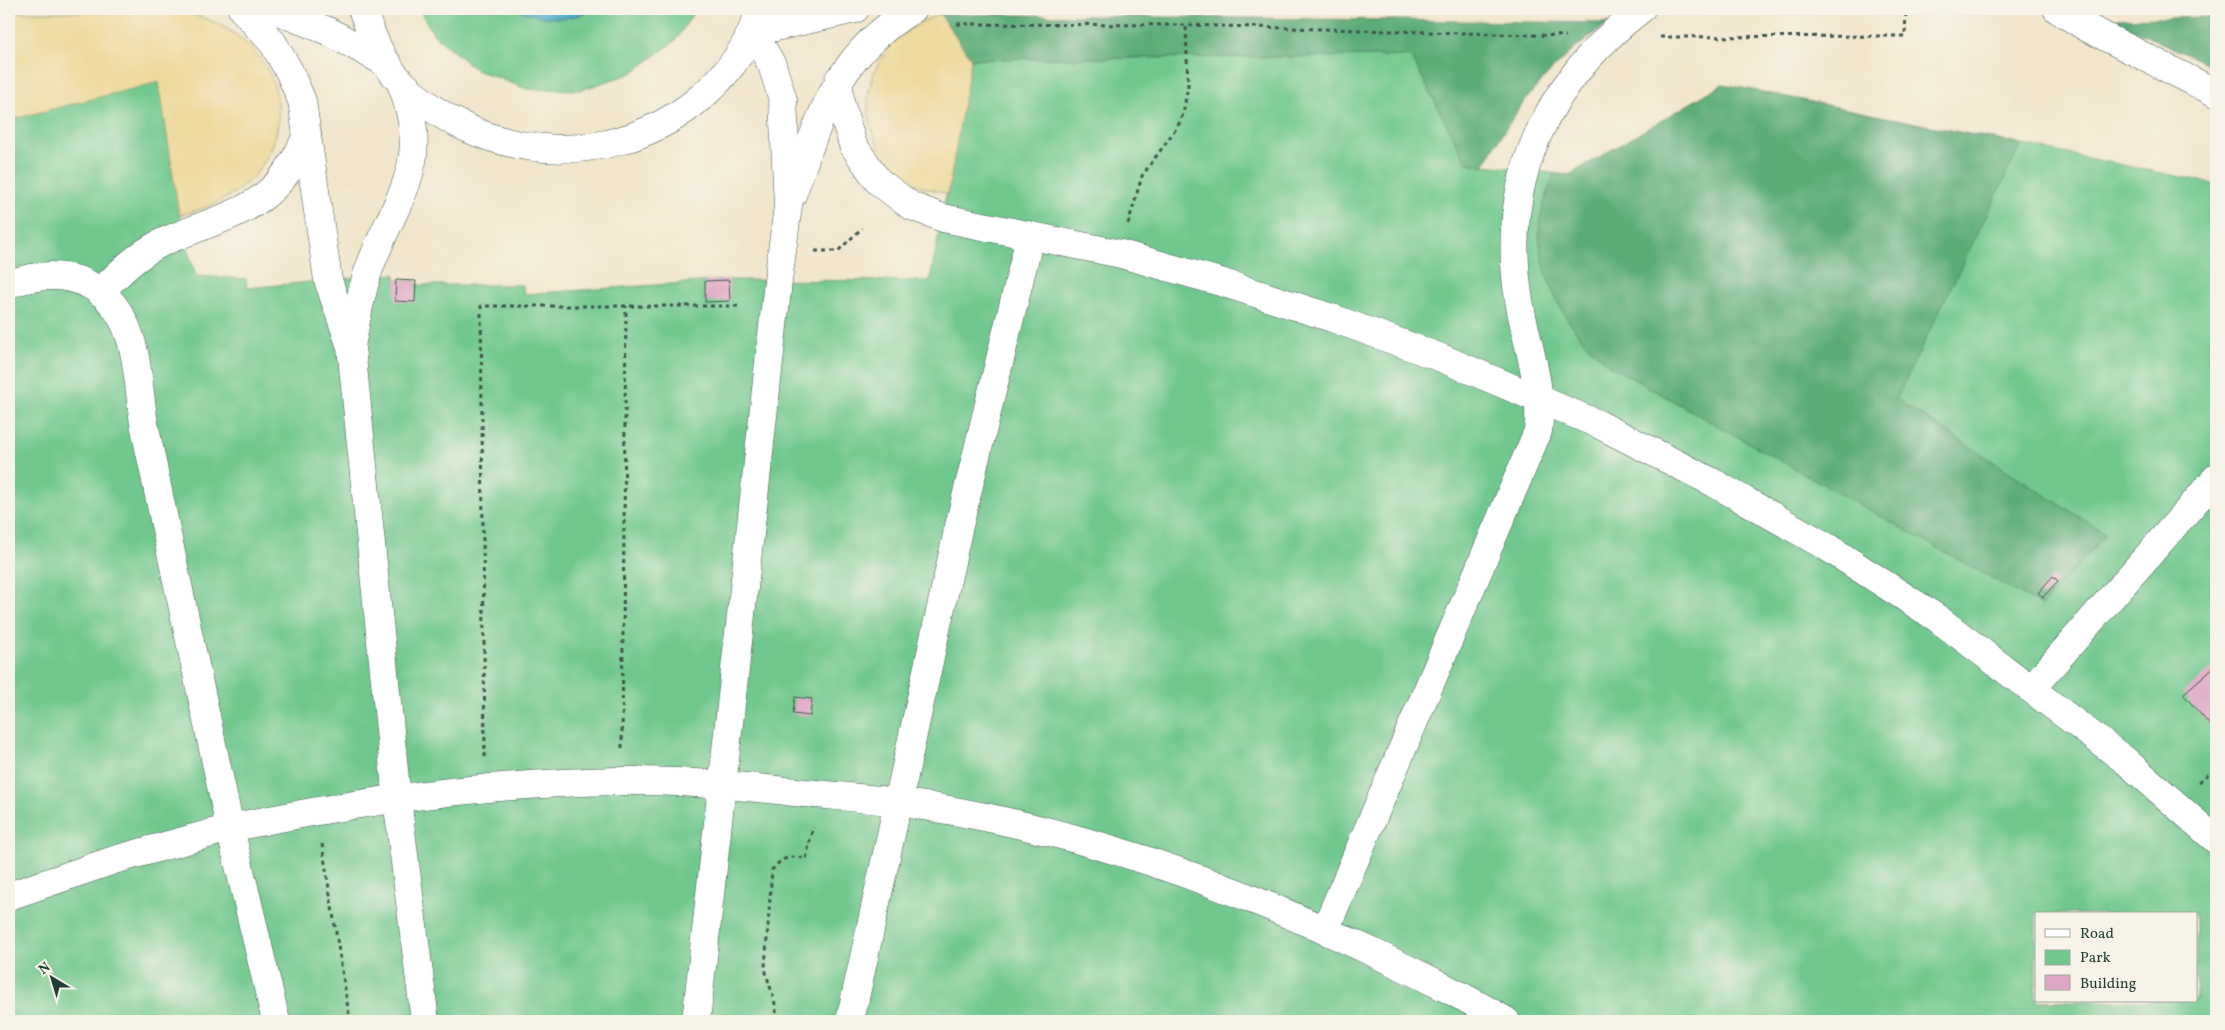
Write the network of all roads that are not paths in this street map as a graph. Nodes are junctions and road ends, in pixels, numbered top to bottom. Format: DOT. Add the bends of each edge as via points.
graph roads {
  1 [pos="242,9"];
  2 [pos="272,9"];
  3 [pos="362,9"];
  4 [pos="855,9"];
  5 [pos="912,9"];
  6 [pos="1640,9"];
  7 [pos="2057,9"];
  8 [pos="757,20"];
  9 [pos="394,73"];
  10 [pos="839,79"];
  11 [pos="2216,93"];
  12 [pos="306,134"];
  13 [pos="788,206"];
  14 [pos="1030,237"];
  15 [pos="9,284"];
  16 [pos="100,292"];
  17 [pos="351,347"];
  18 [pos="1537,398"];
  19 [pos="2216,478"];
  20 [pos="2031,689"];
  21 [pos="721,784"];
  22 [pos="397,799"];
  23 [pos="898,802"];
  24 [pos="230,828"];
  25 [pos="2216,840"];
  26 [pos="9,896"];
  27 [pos="1325,930"];
  28 [pos="276,1021"];
  29 [pos="425,1021"];
  30 [pos="696,1021"];
  31 [pos="850,1021"];
  32 [pos="1506,1021"];
  1 -- 12 [label="street" via="273,43 289,71 302,101"];
  2 -- 9 [label="street" via="328,31"];
  3 -- 9 [label="street" via="370,31"];
  4 -- 8 [label="street"];
  5 -- 10 [label="street" via="872,39"];
  6 -- 18 [label="street" via="1607,37 1569,81 1539,128 1517,203 1514,269 1535,368"];
  7 -- 11 [label="street"];
  8 -- 9 [label="street" via="734,64 708,92 678,115 644,133 608,145 571,150 533,148 496,140 460,126 428,106"];
  8 -- 13 [label="street" via="783,100"];
  9 -- 17 [label="street" via="412,119 410,179 366,276"];
  10 -- 13 [label="street" via="827,101"];
  10 -- 14 [label="street" via="842,109 853,145 878,181 895,196 943,218"];
  12 -- 16 [label="street" via="288,173 257,202 239,213 163,242 140,255"];
  12 -- 17 [label="street" via="328,280"];
  13 -- 21 [label="street"];
  14 -- 18 [label="street" via="1122,254 1224,283 1439,357"];
  14 -- 23 [label="street" via="958,530"];
  15 -- 16 [label="street" via="30,276 55,275 79,280"];
  16 -- 24 [label="street" via="128,329 145,430"];
  17 -- 22 [label="street"];
  18 -- 20 [label="street" via="1598,424 1714,483 1827,547 1936,618"];
  18 -- 27 [label="street" via="1539,420 1534,442"];
  19 -- 20 [label="street"];
  20 -- 25 [label="street" via="2126,761"];
  21 -- 22 [label="street" via="621,781 486,788"];
  21 -- 23 [label="street"];
  21 -- 30 [label="street"];
  22 -- 24 [label="street" via="317,810"];
  22 -- 29 [label="street"];
  23 -- 27 [label="street" via="990,818 1080,840 1177,870"];
  23 -- 31 [label="street"];
  24 -- 26 [label="street" via="114,860"];
  24 -- 28 [label="street"];
  27 -- 32 [label="street"];
}
